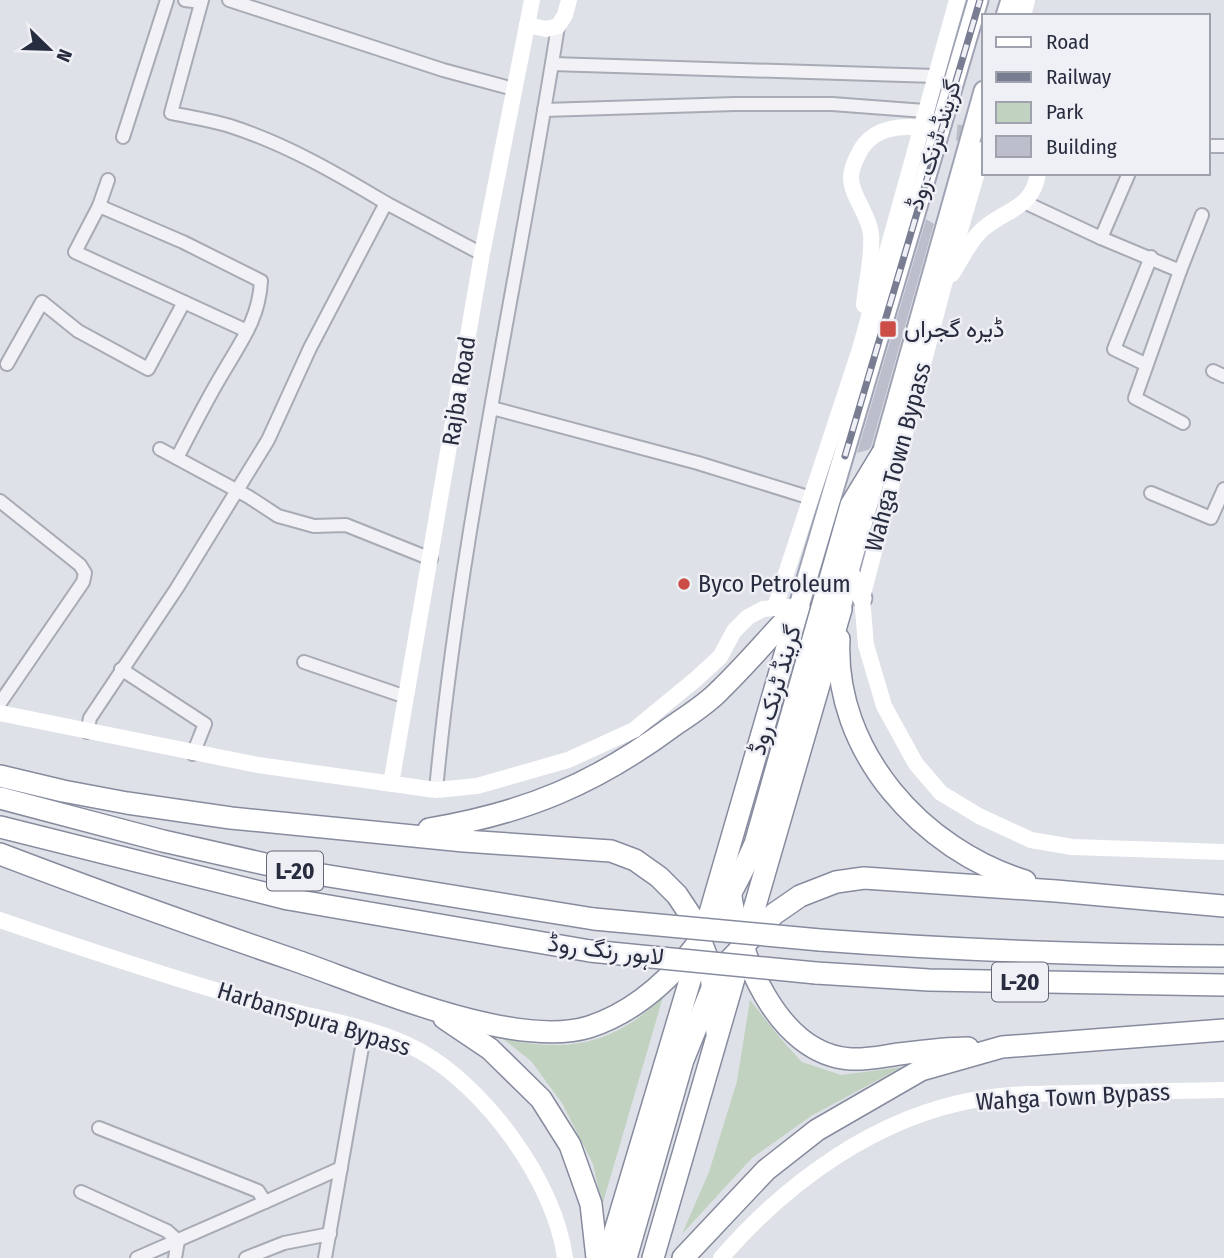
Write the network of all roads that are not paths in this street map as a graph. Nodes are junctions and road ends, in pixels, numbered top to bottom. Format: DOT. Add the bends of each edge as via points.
graph roads {
  1 [pos="167,0"];
  2 [pos="185,0"];
  3 [pos="229,0"];
  4 [pos="532,0"];
  5 [pos="957,0"];
  6 [pos="978,0"];
  7 [pos="202,1"];
  8 [pos="564,14"];
  9 [pos="527,25"];
  10 [pos="552,64"];
  11 [pos="935,76"];
  12 [pos="514,89"];
  13 [pos="982,98"];
  14 [pos="544,110"];
  15 [pos="925,111"];
  16 [pos="926,129"];
  17 [pos="123,137"];
  18 [pos="982,143"];
  19 [pos="1038,175"];
  20 [pos="1128,175"];
  21 [pos="108,180"];
  22 [pos="1024,202"];
  23 [pos="387,203"];
  24 [pos="99,206"];
  25 [pos="1202,215"];
  26 [pos="1101,238"];
  27 [pos="482,254"];
  28 [pos="1151,257"];
  29 [pos="1180,271"];
  30 [pos="943,288"];
  31 [pos="184,303"];
  32 [pos="247,331"];
  33 [pos="860,349"];
  34 [pos="7,364"];
  35 [pos="1145,364"];
  36 [pos="492,408"];
  37 [pos="1184,423"];
  38 [pos="160,449"];
  39 [pos="882,454"];
  40 [pos="177,458"];
  41 [pos="1224,489"];
  42 [pos="237,491"];
  43 [pos="1151,492"];
  44 [pos="811,498"];
  45 [pos="0,501"];
  46 [pos="431,559"];
  47 [pos="849,571"];
  48 [pos="862,598"];
  49 [pos="799,606"];
  50 [pos="775,607"];
  51 [pos="841,609"];
  52 [pos="304,662"];
  53 [pos="121,669"];
  54 [pos="406,697"];
  55 [pos="0,703"];
  56 [pos="0,713"];
  57 [pos="87,732"];
  58 [pos="193,754"];
  59 [pos="0,775"];
  60 [pos="391,784"];
  61 [pos="436,790"];
  62 [pos="0,797"];
  63 [pos="0,827"];
  64 [pos="403,834"];
  65 [pos="1224,852"];
  66 [pos="0,854"];
  67 [pos="726,860"];
  68 [pos="1056,891"];
  69 [pos="730,895"];
  70 [pos="1224,906"];
  71 [pos="0,920"];
  72 [pos="702,940"];
  73 [pos="744,946"];
  74 [pos="1224,956"];
  75 [pos="1224,985"];
  76 [pos="713,986"];
  77 [pos="430,1009"];
  78 [pos="365,1030"];
  79 [pos="1224,1030"];
  80 [pos="718,1033"];
  81 [pos="1002,1047"];
  82 [pos="1224,1090"];
  83 [pos="99,1128"];
  84 [pos="341,1168"];
  85 [pos="81,1192"];
  86 [pos="265,1202"];
  87 [pos="330,1234"];
  88 [pos="178,1241"];
  89 [pos="137,1258"];
  90 [pos="175,1258"];
  91 [pos="246,1258"];
  92 [pos="326,1258"];
  93 [pos="565,1258"];
  94 [pos="597,1258"];
  95 [pos="607,1258"];
  96 [pos="626,1258"];
  97 [pos="653,1258"];
  98 [pos="683,1258"];
  99 [pos="721,1258"];
  1 -- 17 [label="street"];
  2 -- 7 [label="street"];
  3 -- 12 [label="street" via="443,71"];
  4 -- 9 [label="street, Rajba Road"];
  5 -- 11 [label="street"];
  6 -- 49 [label="main road, گرینڈ ٹرنک روڈ"];
  7 -- 23 [label="street" via="171,113 229,126 288,148"];
  8 -- 9 [label="street" via="546,29"];
  8 -- 10 [label="street"];
  9 -- 12 [label="street, Rajba Road"];
  10 -- 11 [label="street"];
  10 -- 14 [label="street"];
  11 -- 15 [label="street"];
  12 -- 27 [label="street, Rajba Road"];
  13 -- 39 [label="main road, گرینڈ ٹرنک روڈ"];
  14 -- 15 [label="street" via="832,104"];
  14 -- 36 [label="street"];
  15 -- 16 [label="street"];
  16 -- 33 [label="street"];
  16 -- 33 [label="street" via="892,128 874,134 854,163 851,178 871,235"];
  18 -- 30 [label="street, Wahga Town Bypass"];
  19 -- 22 [label="street" via="1036,187"];
  20 -- 26 [label="street"];
  21 -- 24 [label="street"];
  22 -- 26 [label="street"];
  22 -- 30 [label="street" via="981,230"];
  23 -- 27 [label="street"];
  23 -- 42 [label="street" via="310,348 268,440"];
  24 -- 31 [label="street" via="75,252"];
  24 -- 32 [label="street" via="261,281 260,302"];
  25 -- 29 [label="street"];
  26 -- 28 [label="street"];
  27 -- 46 [label="street, Rajba Road"];
  28 -- 29 [label="street"];
  28 -- 35 [label="street" via="1114,349"];
  29 -- 35 [label="street"];
  30 -- 48 [label="street, Wahga Town Bypass"];
  31 -- 32 [label="street"];
  31 -- 34 [label="street" via="148,369 78,331 42,302"];
  32 -- 40 [label="street"];
  33 -- 44 [label="street"];
  35 -- 37 [label="street" via="1135,398"];
  36 -- 44 [label="street"];
  36 -- 61 [label="street" via="445,690"];
  38 -- 40 [label="street"];
  39 -- 47 [label="main road, گرینڈ ٹرنک روڈ"];
  39 -- 69 [label="highway" via="851,505 755,844"];
  40 -- 42 [label="street"];
  41 -- 43 [label="street" via="1211,518"];
  42 -- 46 [label="street" via="288,520 314,526 346,525"];
  42 -- 53 [label="street"];
  44 -- 50 [label="street"];
  45 -- 55 [label="street" via="85,573"];
  46 -- 54 [label="street, Rajba Road"];
  47 -- 48 [label="main road"];
  47 -- 51 [label="main road, گرینڈ ٹرنک روڈ"];
  48 -- 65 [label="street, Wahga Town Bypass" via="866,645 884,706 916,764 941,793 1031,840 1072,847"];
  49 -- 50 [label="street"];
  49 -- 64 [label="highway" via="719,692 606,771 563,793 508,812"];
  49 -- 67 [label="highway, گرینڈ ٹرنک روڈ"];
  50 -- 61 [label="street" via="748,617 720,657 634,730 568,760 477,786"];
  51 -- 68 [label="highway" via="838,658 846,703 883,780 911,814 942,841 984,866"];
  51 -- 73 [label="highway, گرینڈ ٹرنک روڈ"];
  52 -- 54 [label="street"];
  53 -- 57 [label="street" via="90,718"];
  53 -- 58 [label="street" via="205,723"];
  54 -- 60 [label="street, Rajba Road"];
  56 -- 57 [label="street"];
  57 -- 58 [label="street"];
  58 -- 60 [label="street"];
  59 -- 64 [label="highway" via="76,793 231,818"];
  60 -- 61 [label="street"];
  62 -- 74 [label="highway, لاہور رنگ روڈ / L-20, bridge" via="292,870 594,919 934,949"];
  63 -- 75 [label="highway, لاہور رنگ روڈ / L-20, bridge" via="288,899 590,951 929,980"];
  64 -- 72 [label="highway" via="611,850 659,877 677,895"];
  66 -- 77 [label="highway"];
  67 -- 69 [label="highway"];
  67 -- 72 [label="highway, گرینڈ ٹرنک روڈ"];
  68 -- 70 [label="highway"];
  68 -- 73 [label="highway" via="864,877 800,896 774,914"];
  69 -- 72 [label="highway"];
  69 -- 73 [label="highway"];
  71 -- 78 [label="street, Harbanspura Bypass" via="263,1004"];
  72 -- 76 [label="highway"];
  72 -- 77 [label="highway" via="641,999 617,1016 587,1027 527,1032"];
  72 -- 95 [label="highway, گرینڈ ٹرنک روڈ"];
  73 -- 76 [label="highway"];
  73 -- 80 [label="highway, گرینڈ ٹرنک روڈ"];
  73 -- 81 [label="highway" via="770,1007 805,1043 832,1056 852,1059 940,1048"];
  76 -- 80 [label="highway"];
  76 -- 96 [label="highway" via="683,1060"];
  77 -- 94 [label="highway" via="490,1049 541,1099 570,1145 591,1204"];
  78 -- 84 [label="street"];
  78 -- 93 [label="street, Harbanspura Bypass" via="399,1040 446,1067 469,1088 503,1127 542,1187 556,1218"];
  79 -- 81 [label="highway"];
  80 -- 97 [label="highway, گرینڈ ٹرنک روڈ"];
  81 -- 98 [label="highway" via="921,1070 817,1130 766,1170"];
  82 -- 99 [label="street, Wahga Town Bypass" via="1013,1096 979,1099 923,1115 883,1130 808,1176 760,1216"];
  83 -- 86 [label="street" via="258,1191"];
  84 -- 86 [label="street"];
  84 -- 87 [label="street"];
  85 -- 88 [label="street" via="159,1226"];
  86 -- 88 [label="street"];
  87 -- 91 [label="street"];
  87 -- 92 [label="street"];
  88 -- 89 [label="street"];
  88 -- 90 [label="street"];
}
